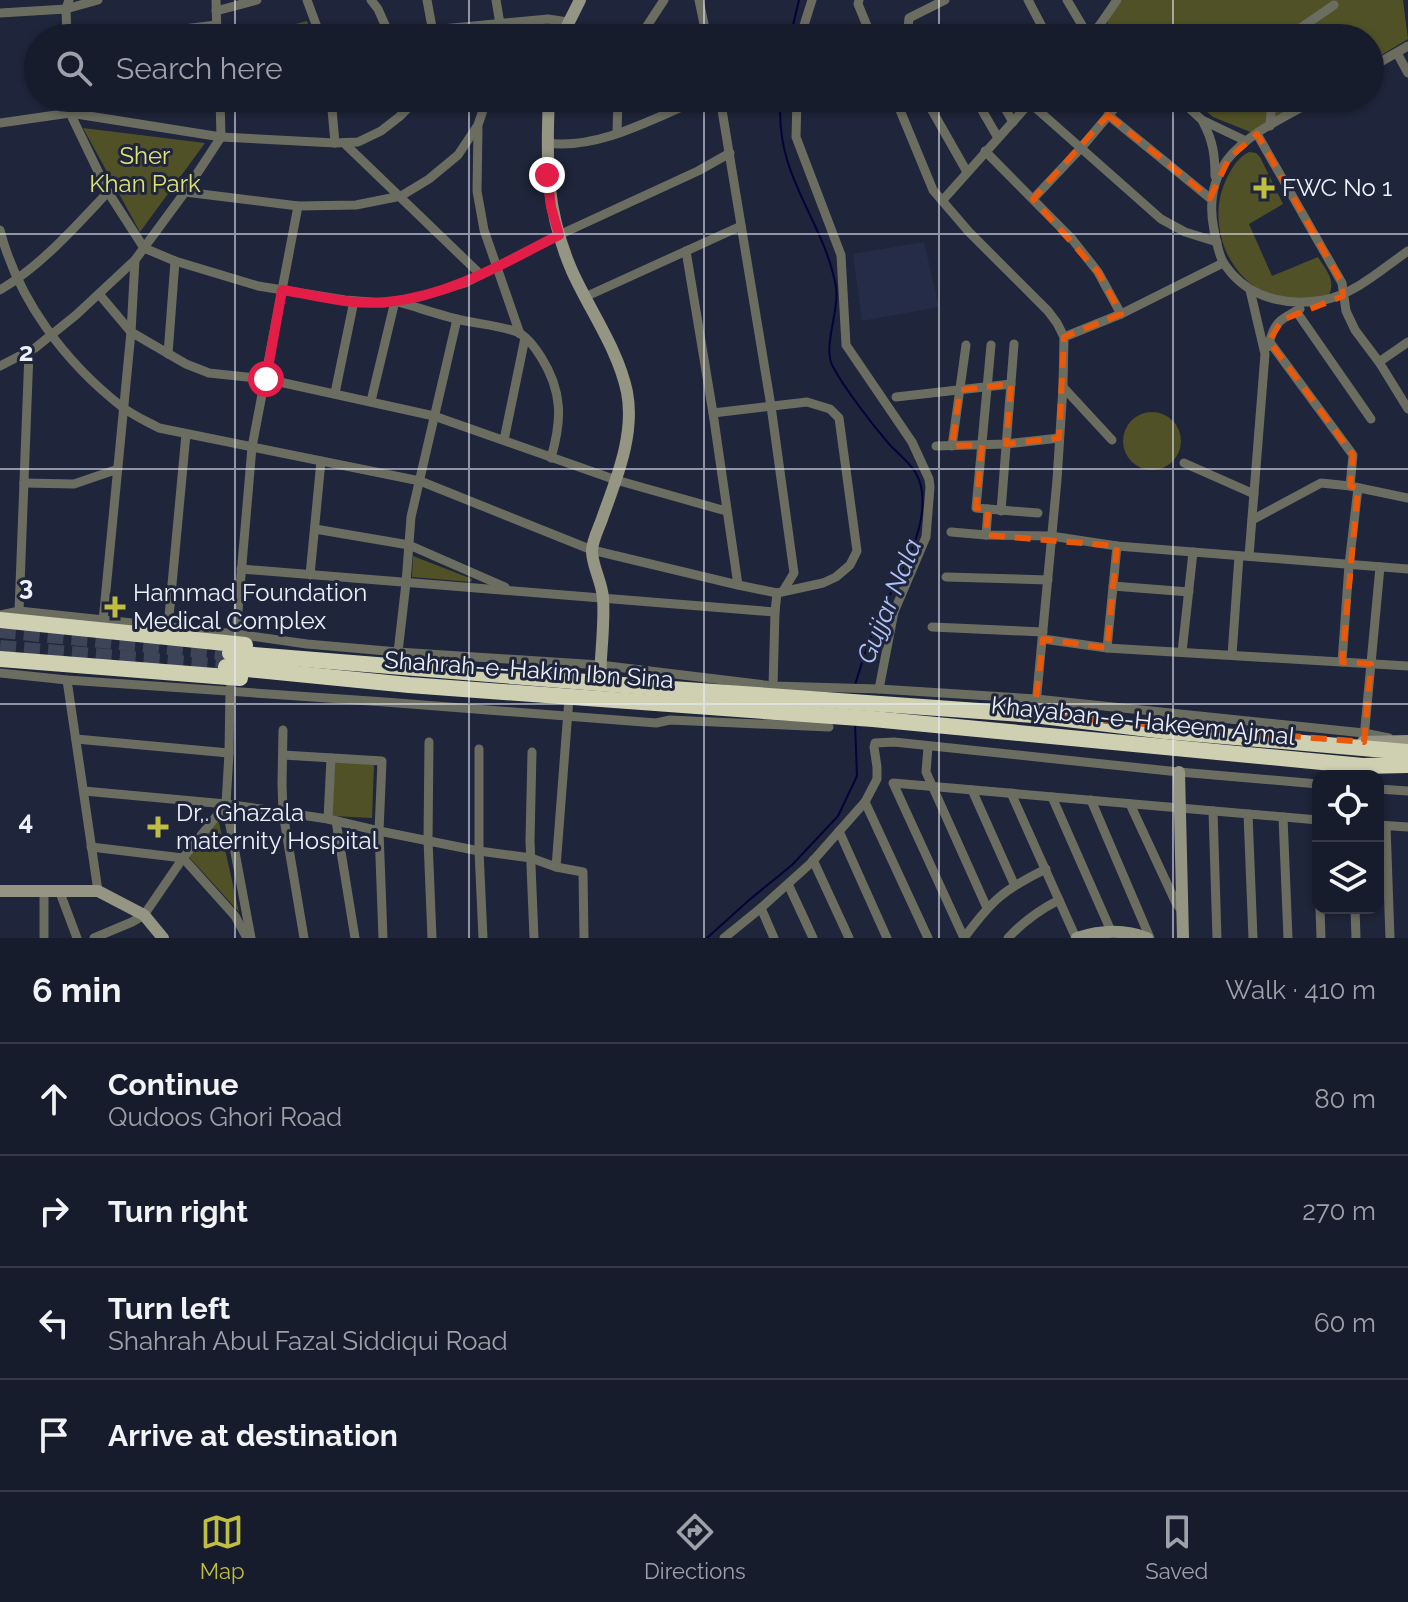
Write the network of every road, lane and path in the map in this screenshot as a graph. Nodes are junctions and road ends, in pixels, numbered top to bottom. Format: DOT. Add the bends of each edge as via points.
graph roads {
  1 [pos="98,0"];
  2 [pos="216,0"];
  3 [pos="257,0"];
  4 [pos="307,0"];
  5 [pos="371,0"];
  6 [pos="427,0"];
  7 [pos="496,0"];
  8 [pos="569,0"];
  9 [pos="580,0"];
  10 [pos="664,0"];
  11 [pos="699,0"];
  12 [pos="812,0"];
  13 [pos="859,0"];
  14 [pos="917,0"];
  15 [pos="944,0"];
  16 [pos="1028,0"];
  17 [pos="1067,0"];
  18 [pos="1116,0"];
  19 [pos="68,4"];
  20 [pos="1334,5"];
  21 [pos="216,11"];
  22 [pos="923,11"];
  23 [pos="0,13"];
  24 [pos="571,18"];
  25 [pos="67,24"];
  26 [pos="216,24"];
  27 [pos="316,24"];
  28 [pos="384,24"];
  29 [pos="432,24"];
  30 [pos="500,24"];
  31 [pos="568,24"];
  32 [pos="648,24"];
  33 [pos="704,24"];
  34 [pos="804,24"];
  35 [pos="866,24"];
  36 [pos="908,24"];
  37 [pos="1041,24"];
  38 [pos="1081,24"];
  39 [pos="1100,24"];
  40 [pos="1306,24"];
  41 [pos="1408,46"];
  42 [pos="1397,53"];
  43 [pos="1384,60"];
  44 [pos="1408,73"];
  45 [pos="220,112"];
  46 [pos="334,112"];
  47 [pos="404,112"];
  48 [pos="482,112"];
  49 [pos="548,112"];
  50 [pos="618,112"];
  51 [pos="668,112"];
  52 [pos="723,112"];
  53 [pos="796,112"];
  54 [pos="901,112"];
  55 [pos="933,112"];
  56 [pos="983,112"];
  57 [pos="1007,112"];
  58 [pos="1021,112"];
  59 [pos="1043,112"];
  60 [pos="1111,112"];
  61 [pos="1193,112"];
  62 [pos="1271,112"];
  63 [pos="1294,112"];
  64 [pos="70,113"];
  65 [pos="1108,115"];
  66 [pos="1202,120"];
  67 [pos="1013,122"];
  68 [pos="0,123"];
  69 [pos="478,125"];
  70 [pos="1270,126"];
  71 [pos="617,133"];
  72 [pos="1257,134"];
  73 [pos="221,137"];
  74 [pos="998,138"];
  75 [pos="1246,141"];
  76 [pos="340,143"];
  77 [pos="547,143"];
  78 [pos="1081,148"];
  79 [pos="985,151"];
  80 [pos="730,153"];
  81 [pos="967,172"];
  82 [pos="1215,184"];
  83 [pos="108,192"];
  84 [pos="185,192"];
  85 [pos="401,196"];
  86 [pos="1033,199"];
  87 [pos="1211,199"];
  88 [pos="942,201"];
  89 [pos="298,206"];
  90 [pos="741,226"];
  91 [pos="0,230"];
  92 [pos="559,235"];
  93 [pos="1217,242"];
  94 [pos="144,248"];
  95 [pos="686,251"];
  96 [pos="1404,254"];
  97 [pos="135,260"];
  98 [pos="175,261"];
  99 [pos="1223,263"];
  100 [pos="497,267"];
  101 [pos="1408,269"];
  102 [pos="481,275"];
  103 [pos="18,279"];
  104 [pos="0,290"];
  105 [pos="282,290"];
  106 [pos="1250,290"];
  107 [pos="99,294"];
  108 [pos="1343,296"];
  109 [pos="585,297"];
  110 [pos="354,301"];
  111 [pos="395,301"];
  112 [pos="1320,301"];
  113 [pos="1296,311"];
  114 [pos="1121,314"];
  115 [pos="457,319"];
  116 [pos="131,332"];
  117 [pos="51,335"];
  118 [pos="522,336"];
  119 [pos="1064,337"];
  120 [pos="1269,341"];
  121 [pos="1408,342"];
  122 [pos="1014,344"];
  123 [pos="966,345"];
  124 [pos="991,345"];
  125 [pos="29,352"];
  126 [pos="168,354"];
  127 [pos="1265,354"];
  128 [pos="1379,362"];
  129 [pos="0,366"];
  130 [pos="266,379"];
  131 [pos="1011,384"];
  132 [pos="987,387"];
  133 [pos="1063,387"];
  134 [pos="960,390"];
  135 [pos="335,393"];
  136 [pos="896,397"];
  137 [pos="371,401"];
  138 [pos="771,406"];
  139 [pos="123,408"];
  140 [pos="1408,409"];
  141 [pos="713,413"];
  142 [pos="434,416"];
  143 [pos="1371,419"];
  144 [pos="186,434"];
  145 [pos="1059,438"];
  146 [pos="504,440"];
  147 [pos="1112,440"];
  148 [pos="1006,444"];
  149 [pos="982,445"];
  150 [pos="936,446"];
  151 [pos="952,446"];
  152 [pos="252,447"];
  153 [pos="551,458"];
  154 [pos="321,461"];
  155 [pos="1184,463"];
  156 [pos="118,469"];
  157 [pos="616,480"];
  158 [pos="420,481"];
  159 [pos="24,483"];
  160 [pos="1354,487"];
  161 [pos="1254,494"];
  162 [pos="1408,498"];
  163 [pos="988,509"];
  164 [pos="726,511"];
  165 [pos="1001,511"];
  166 [pos="1038,513"];
  167 [pos="1252,520"];
  168 [pos="315,529"];
  169 [pos="951,532"];
  170 [pos="986,535"];
  171 [pos="1051,536"];
  172 [pos="409,545"];
  173 [pos="1117,546"];
  174 [pos="592,550"];
  175 [pos="1193,552"];
  176 [pos="1244,556"];
  177 [pos="1349,565"];
  178 [pos="1380,567"];
  179 [pos="241,569"];
  180 [pos="1408,569"];
  181 [pos="310,575"];
  182 [pos="946,577"];
  183 [pos="1048,580"];
  184 [pos="406,583"];
  185 [pos="738,585"];
  186 [pos="1113,586"];
  187 [pos="512,590"];
  188 [pos="780,592"];
  189 [pos="1189,592"];
  190 [pos="603,597"];
  191 [pos="19,611"];
  192 [pos="775,612"];
  193 [pos="0,617"];
  194 [pos="103,621"];
  195 [pos="168,627"];
  196 [pos="932,627"];
  197 [pos="236,634"];
  198 [pos="198,636"];
  199 [pos="1043,636"];
  200 [pos="1107,648"];
  201 [pos="398,652"];
  202 [pos="1182,652"];
  203 [pos="1232,655"];
  204 [pos="0,659"];
  205 [pos="1342,662"];
  206 [pos="360,663"];
  207 [pos="1371,664"];
  208 [pos="600,665"];
  209 [pos="1408,666"];
  210 [pos="229,672"];
  211 [pos="0,673"];
  212 [pos="67,680"];
  213 [pos="600,683"];
  214 [pos="773,686"];
  215 [pos="569,698"];
  216 [pos="877,704"];
  217 [pos="1035,707"];
  218 [pos="829,715"];
  219 [pos="567,717"];
  220 [pos="283,730"];
  221 [pos="1364,737"];
  222 [pos="1252,738"];
  223 [pos="76,739"];
  224 [pos="1408,741"];
  225 [pos="429,742"];
  226 [pos="928,747"];
  227 [pos="479,749"];
  228 [pos="532,752"];
  229 [pos="1408,752"];
  230 [pos="229,753"];
  231 [pos="283,755"];
  232 [pos="331,758"];
  233 [pos="1408,765"];
  234 [pos="1363,766"];
  235 [pos="1408,771"];
  236 [pos="1179,772"];
  237 [pos="1312,783"];
  238 [pos="932,786"];
  239 [pos="1384,789"];
  240 [pos="972,790"];
  241 [pos="84,791"];
  242 [pos="1408,791"];
  243 [pos="1011,793"];
  244 [pos="1052,797"];
  245 [pos="1091,800"];
  246 [pos="865,802"];
  247 [pos="226,804"];
  248 [pos="1130,804"];
  249 [pos="1179,808"];
  250 [pos="1213,811"];
  251 [pos="283,813"];
  252 [pos="1248,814"];
  253 [pos="1283,817"];
  254 [pos="332,820"];
  255 [pos="1312,820"];
  256 [pos="1384,825"];
  257 [pos="1408,827"];
  258 [pos="379,831"];
  259 [pos="839,831"];
  260 [pos="428,840"];
  261 [pos="1383,842"];
  262 [pos="91,847"];
  263 [pos="479,851"];
  264 [pos="183,858"];
  265 [pos="531,858"];
  266 [pos="813,860"];
  267 [pos="556,867"];
  268 [pos="1046,869"];
  269 [pos="788,884"];
  270 [pos="1014,884"];
  271 [pos="44,890"];
  272 [pos="59,890"];
  273 [pos="0,891"];
  274 [pos="98,891"];
  275 [pos="1059,900"];
  276 [pos="761,908"];
  277 [pos="987,908"];
  278 [pos="1182,911"];
  279 [pos="1320,914"];
  280 [pos="1355,914"];
  281 [pos="144,915"];
  282 [pos="1111,931"];
  283 [pos="730,936"];
  284 [pos="44,938"];
  285 [pos="77,938"];
  286 [pos="94,938"];
  287 [pos="163,938"];
  288 [pos="249,938"];
  289 [pos="304,938"];
  290 [pos="355,938"];
  291 [pos="383,938"];
  292 [pos="432,938"];
  293 [pos="483,938"];
  294 [pos="534,938"];
  295 [pos="584,938"];
  296 [pos="774,938"];
  297 [pos="813,938"];
  298 [pos="849,938"];
  299 [pos="887,938"];
  300 [pos="928,938"];
  301 [pos="964,938"];
  302 [pos="1008,938"];
  303 [pos="1076,938"];
  304 [pos="1149,938"];
  305 [pos="1183,938"];
  306 [pos="1217,938"];
  307 [pos="1253,938"];
  308 [pos="1288,938"];
  309 [pos="1321,938"];
  310 [pos="1356,938"];
  311 [pos="1390,938"];
  1 -- 19 [label="street"];
  2 -- 21 [label="street"];
  3 -- 21 [label="street"];
  4 -- 27 [label="street"];
  5 -- 28 [label="street"];
  6 -- 29 [label="street"];
  7 -- 30 [label="street"];
  8 -- 24 [label="street"];
  9 -- 24 [label="street"];
  10 -- 32 [label="street"];
  11 -- 33 [label="street"];
  12 -- 34 [label="street"];
  13 -- 35 [label="street"];
  14 -- 22 [label="street"];
  15 -- 22 [label="street"];
  16 -- 37 [label="street"];
  17 -- 38 [label="street"];
  18 -- 39 [label="street"];
  19 -- 23 [label="street"];
  19 -- 25 [label="street"];
  20 -- 40 [label="street"];
  21 -- 26 [label="street"];
  22 -- 36 [label="street" via="909,18"];
  24 -- 30 [label="street"];
  24 -- 31 [label="street"];
  41 -- 42 [label="street"];
  42 -- 43 [label="street"];
  42 -- 44 [label="street"];
  45 -- 73 [label="street"];
  46 -- 76 [label="street"];
  47 -- 76 [label="street" via="381,131 358,142"];
  48 -- 69 [label="street"];
  49 -- 77 [label="street"];
  50 -- 71 [label="street"];
  51 -- 71 [label="street"];
  52 -- 80 [label="street"];
  53 -- 216 [label="street" via="796,137 841,255 846,345 912,442 930,487 926,537 894,612"];
  54 -- 88 [label="street"];
  55 -- 81 [label="street"];
  56 -- 74 [label="street"];
  57 -- 67 [label="street"];
  58 -- 67 [label="street"];
  59 -- 78 [label="street"];
  60 -- 65 [label="street"];
  61 -- 66 [label="street"];
  62 -- 70 [label="street"];
  63 -- 70 [label="street"];
  64 -- 68 [label="street"];
  64 -- 73 [label="street"];
  64 -- 83 [label="street"];
  65 -- 78 [label="street"];
  65 -- 87 [label="street"];
  66 -- 75 [label="street"];
  66 -- 82 [label="street" via="1216,156"];
  67 -- 74 [label="street"];
  69 -- 85 [label="street" via="458,155"];
  69 -- 100 [label="street" via="477,191"];
  70 -- 72 [label="street"];
  71 -- 77 [label="street" via="583,143"];
  72 -- 75 [label="street"];
  72 -- 108 [label="street" via="1342,283"];
  73 -- 76 [label="street"];
  73 -- 84 [label="street"];
  74 -- 79 [label="street"];
  75 -- 82 [label="street"];
  76 -- 85 [label="street"];
  77 -- 92 [label="street" via="551,207"];
  78 -- 86 [label="street"];
  78 -- 93 [label="street" via="1161,219"];
  79 -- 81 [label="street"];
  79 -- 86 [label="street"];
  80 -- 90 [label="street"];
  80 -- 92 [label="street"];
  81 -- 88 [label="street"];
  82 -- 87 [label="street"];
  83 -- 94 [label="street"];
  83 -- 103 [label="street"];
  84 -- 89 [label="street"];
  84 -- 94 [label="street"];
  85 -- 89 [label="street" via="356,205"];
  85 -- 102 [label="street"];
  86 -- 114 [label="street" via="1098,272"];
  87 -- 93 [label="street"];
  88 -- 119 [label="street" via="1048,311"];
  89 -- 105 [label="street"];
  90 -- 95 [label="street"];
  90 -- 138 [label="street"];
  91 -- 103 [label="street"];
  92 -- 100 [label="street"];
  92 -- 109 [label="street"];
  93 -- 99 [label="street"];
  94 -- 97 [label="street"];
  94 -- 98 [label="street"];
  95 -- 109 [label="street"];
  95 -- 141 [label="street"];
  96 -- 101 [label="street"];
  96 -- 108 [label="street"];
  97 -- 107 [label="street"];
  97 -- 116 [label="street"];
  98 -- 105 [label="street"];
  98 -- 126 [label="street"];
  99 -- 106 [label="street"];
  99 -- 114 [label="street"];
  100 -- 102 [label="street"];
  100 -- 118 [label="street"];
  102 -- 111 [label="street"];
  103 -- 104 [label="street"];
  103 -- 117 [label="street"];
  105 -- 110 [label="street"];
  105 -- 130 [label="street"];
  106 -- 112 [label="street" via="1273,300"];
  106 -- 127 [label="street"];
  107 -- 116 [label="street"];
  107 -- 117 [label="street"];
  108 -- 112 [label="street"];
  108 -- 128 [label="street" via="1355,330"];
  109 -- 157 [label="street" via="628,394 625,451"];
  110 -- 111 [label="street"];
  110 -- 135 [label="street"];
  111 -- 115 [label="street"];
  111 -- 137 [label="street"];
  112 -- 113 [label="street"];
  113 -- 120 [label="street" via="1272,329"];
  113 -- 143 [label="street"];
  114 -- 119 [label="street"];
  115 -- 118 [label="street"];
  115 -- 142 [label="street"];
  116 -- 126 [label="street"];
  116 -- 139 [label="street"];
  117 -- 125 [label="street"];
  117 -- 139 [label="street"];
  118 -- 146 [label="street"];
  118 -- 153 [label="street" via="550,372 558,396"];
  119 -- 133 [label="street"];
  120 -- 127 [label="street"];
  120 -- 160 [label="street" via="1353,455"];
  121 -- 128 [label="street"];
  122 -- 131 [label="street"];
  123 -- 134 [label="street"];
  124 -- 132 [label="street"];
  125 -- 129 [label="street"];
  125 -- 159 [label="street"];
  126 -- 130 [label="street" via="209,373"];
  127 -- 161 [label="street"];
  128 -- 140 [label="street"];
  130 -- 135 [label="street"];
  130 -- 152 [label="street"];
  131 -- 132 [label="street"];
  131 -- 148 [label="street"];
  132 -- 134 [label="street"];
  132 -- 149 [label="street"];
  133 -- 145 [label="street"];
  133 -- 147 [label="street"];
  134 -- 136 [label="street"];
  134 -- 151 [label="street"];
  135 -- 137 [label="street"];
  137 -- 142 [label="street"];
  138 -- 141 [label="street"];
  138 -- 188 [label="street" via="794,573"];
  138 -- 188 [label="street" via="807,402 830,409 839,418 857,551 836,577"];
  139 -- 144 [label="street" via="159,428"];
  139 -- 156 [label="street"];
  141 -- 164 [label="street"];
  142 -- 146 [label="street"];
  142 -- 158 [label="street"];
  144 -- 152 [label="street"];
  144 -- 195 [label="street"];
  145 -- 148 [label="street"];
  145 -- 171 [label="street"];
  146 -- 153 [label="street"];
  148 -- 149 [label="street"];
  148 -- 165 [label="street"];
  149 -- 151 [label="street"];
  149 -- 163 [label="street" via="976,508"];
  150 -- 151 [label="street"];
  152 -- 154 [label="street"];
  152 -- 179 [label="street"];
  153 -- 157 [label="street"];
  154 -- 158 [label="street"];
  154 -- 168 [label="street"];
  155 -- 161 [label="street"];
  156 -- 159 [label="street" via="74,484"];
  156 -- 194 [label="street"];
  157 -- 164 [label="street"];
  157 -- 174 [label="street"];
  158 -- 172 [label="street"];
  158 -- 174 [label="street"];
  159 -- 191 [label="street"];
  160 -- 162 [label="street"];
  160 -- 167 [label="street" via="1321,483"];
  160 -- 177 [label="street"];
  161 -- 167 [label="street"];
  163 -- 165 [label="street"];
  163 -- 170 [label="street"];
  164 -- 185 [label="street"];
  165 -- 166 [label="street"];
  167 -- 176 [label="street"];
  168 -- 172 [label="street"];
  168 -- 181 [label="street"];
  169 -- 170 [label="street"];
  170 -- 171 [label="street"];
  171 -- 173 [label="street"];
  171 -- 183 [label="street"];
  172 -- 184 [label="street"];
  172 -- 187 [label="street"];
  173 -- 175 [label="street"];
  173 -- 186 [label="street"];
  174 -- 185 [label="street"];
  174 -- 190 [label="street"];
  175 -- 176 [label="street"];
  175 -- 189 [label="street"];
  176 -- 177 [label="street"];
  176 -- 203 [label="street"];
  177 -- 178 [label="street"];
  177 -- 205 [label="street"];
  178 -- 180 [label="street"];
  178 -- 207 [label="street"];
  179 -- 181 [label="street"];
  179 -- 197 [label="street"];
  181 -- 184 [label="street"];
  182 -- 183 [label="street"];
  183 -- 199 [label="street"];
  184 -- 187 [label="street"];
  184 -- 201 [label="street"];
  185 -- 188 [label="street"];
  186 -- 189 [label="street"];
  186 -- 200 [label="street"];
  187 -- 190 [label="street"];
  188 -- 192 [label="street"];
  189 -- 202 [label="street"];
  190 -- 192 [label="street"];
  190 -- 208 [label="street"];
  191 -- 193 [label="street"];
  191 -- 194 [label="street"];
  192 -- 214 [label="street"];
  193 -- 198 [label="highway"];
  194 -- 195 [label="street"];
  195 -- 198 [label="street"];
  196 -- 199 [label="street"];
  197 -- 198 [label="street"];
  197 -- 201 [label="street"];
  198 -- 206 [label="highway"];
  199 -- 200 [label="street"];
  199 -- 217 [label="street"];
  200 -- 202 [label="street"];
  201 -- 208 [label="street"];
  202 -- 203 [label="street"];
  203 -- 205 [label="street"];
  204 -- 210 [label="highway"];
  205 -- 207 [label="street"];
  206 -- 210 [label="highway, Shahrah-e-Hakim Ibn Sina"];
  206 -- 213 [label="highway, Shahrah-e-Hakim Ibn Sina"];
  207 -- 209 [label="street"];
  207 -- 221 [label="street"];
  208 -- 213 [label="street"];
  208 -- 214 [label="street"];
  210 -- 212 [label="street"];
  210 -- 215 [label="highway, Shahrah-e-Hakim Ibn Sina"];
  210 -- 219 [label="street"];
  210 -- 230 [label="street"];
  211 -- 212 [label="street"];
  212 -- 223 [label="street"];
  213 -- 218 [label="highway, Shahrah-e-Hakim Ibn Sina"];
  214 -- 216 [label="street"];
  215 -- 218 [label="highway, Shahrah-e-Hakim Ibn Sina"];
  215 -- 219 [label="street"];
  216 -- 217 [label="highway, Khayaban-e-Hakeem Ajmal"];
  216 -- 218 [label="highway"];
  216 -- 234 [label="highway, Khayaban-e-Hakeem Ajmal"];
  217 -- 221 [label="street"];
  217 -- 222 [label="highway, Khayaban-e-Hakeem Ajmal" via="1165,731"];
  218 -- 219 [label="street" via="656,723"];
  219 -- 267 [label="street"];
  220 -- 231 [label="street"];
  221 -- 222 [label="street"];
  221 -- 224 [label="street"];
  222 -- 229 [label="highway, Khayaban-e-Hakeem Ajmal"];
  223 -- 230 [label="street"];
  223 -- 241 [label="street"];
  225 -- 260 [label="street"];
  226 -- 236 [label="street"];
  226 -- 238 [label="street" via="926,772"];
  226 -- 246 [label="street" via="875,743 877,779"];
  227 -- 263 [label="street"];
  228 -- 265 [label="street"];
  230 -- 247 [label="street"];
  231 -- 232 [label="street"];
  231 -- 251 [label="street"];
  232 -- 254 [label="street"];
  232 -- 258 [label="street" via="382,761"];
  233 -- 234 [label="highway, Khayaban-e-Hakeem Ajmal"];
  234 -- 235 [label="street"];
  236 -- 237 [label="street"];
  236 -- 249 [label="street"];
  238 -- 240 [label="street"];
  238 -- 277 [label="street"];
  238 -- 301 [label="street" via="893,783"];
  239 -- 242 [label="street"];
  240 -- 243 [label="street"];
  240 -- 270 [label="street"];
  241 -- 247 [label="street"];
  241 -- 262 [label="street"];
  243 -- 244 [label="street"];
  243 -- 268 [label="street"];
  244 -- 245 [label="street"];
  244 -- 282 [label="street"];
  245 -- 248 [label="street"];
  245 -- 304 [label="street"];
  246 -- 259 [label="street"];
  246 -- 300 [label="street"];
  247 -- 251 [label="street"];
  247 -- 264 [label="street"];
  247 -- 288 [label="street"];
  248 -- 249 [label="street"];
  248 -- 278 [label="street"];
  249 -- 250 [label="street"];
  249 -- 278 [label="street"];
  250 -- 252 [label="street"];
  250 -- 306 [label="street"];
  251 -- 254 [label="street"];
  251 -- 289 [label="street"];
  252 -- 253 [label="street"];
  252 -- 307 [label="street"];
  253 -- 255 [label="street"];
  253 -- 308 [label="street"];
  254 -- 258 [label="street"];
  254 -- 290 [label="street"];
  256 -- 257 [label="street"];
  258 -- 260 [label="street"];
  258 -- 291 [label="street"];
  259 -- 266 [label="street"];
  259 -- 299 [label="street"];
  260 -- 263 [label="street"];
  260 -- 292 [label="street"];
  261 -- 311 [label="street"];
  262 -- 264 [label="street"];
  262 -- 274 [label="street"];
  263 -- 265 [label="street"];
  263 -- 293 [label="street"];
  264 -- 281 [label="street"];
  264 -- 288 [label="street"];
  265 -- 267 [label="street"];
  265 -- 294 [label="street"];
  266 -- 269 [label="street"];
  266 -- 298 [label="street"];
  267 -- 295 [label="street" via="583,872"];
  268 -- 270 [label="street"];
  268 -- 275 [label="street"];
  269 -- 276 [label="street"];
  269 -- 297 [label="street"];
  270 -- 277 [label="street"];
  271 -- 272 [label="street"];
  271 -- 273 [label="street"];
  271 -- 284 [label="street"];
  272 -- 274 [label="street"];
  272 -- 285 [label="street"];
  274 -- 281 [label="street"];
  275 -- 302 [label="street"];
  275 -- 303 [label="street"];
  276 -- 283 [label="street"];
  276 -- 296 [label="street"];
  277 -- 301 [label="street"];
  278 -- 305 [label="street"];
  279 -- 309 [label="street"];
  280 -- 310 [label="street"];
  281 -- 286 [label="street"];
  281 -- 287 [label="street"];
  282 -- 303 [label="street"];
  282 -- 304 [label="street"];
}
